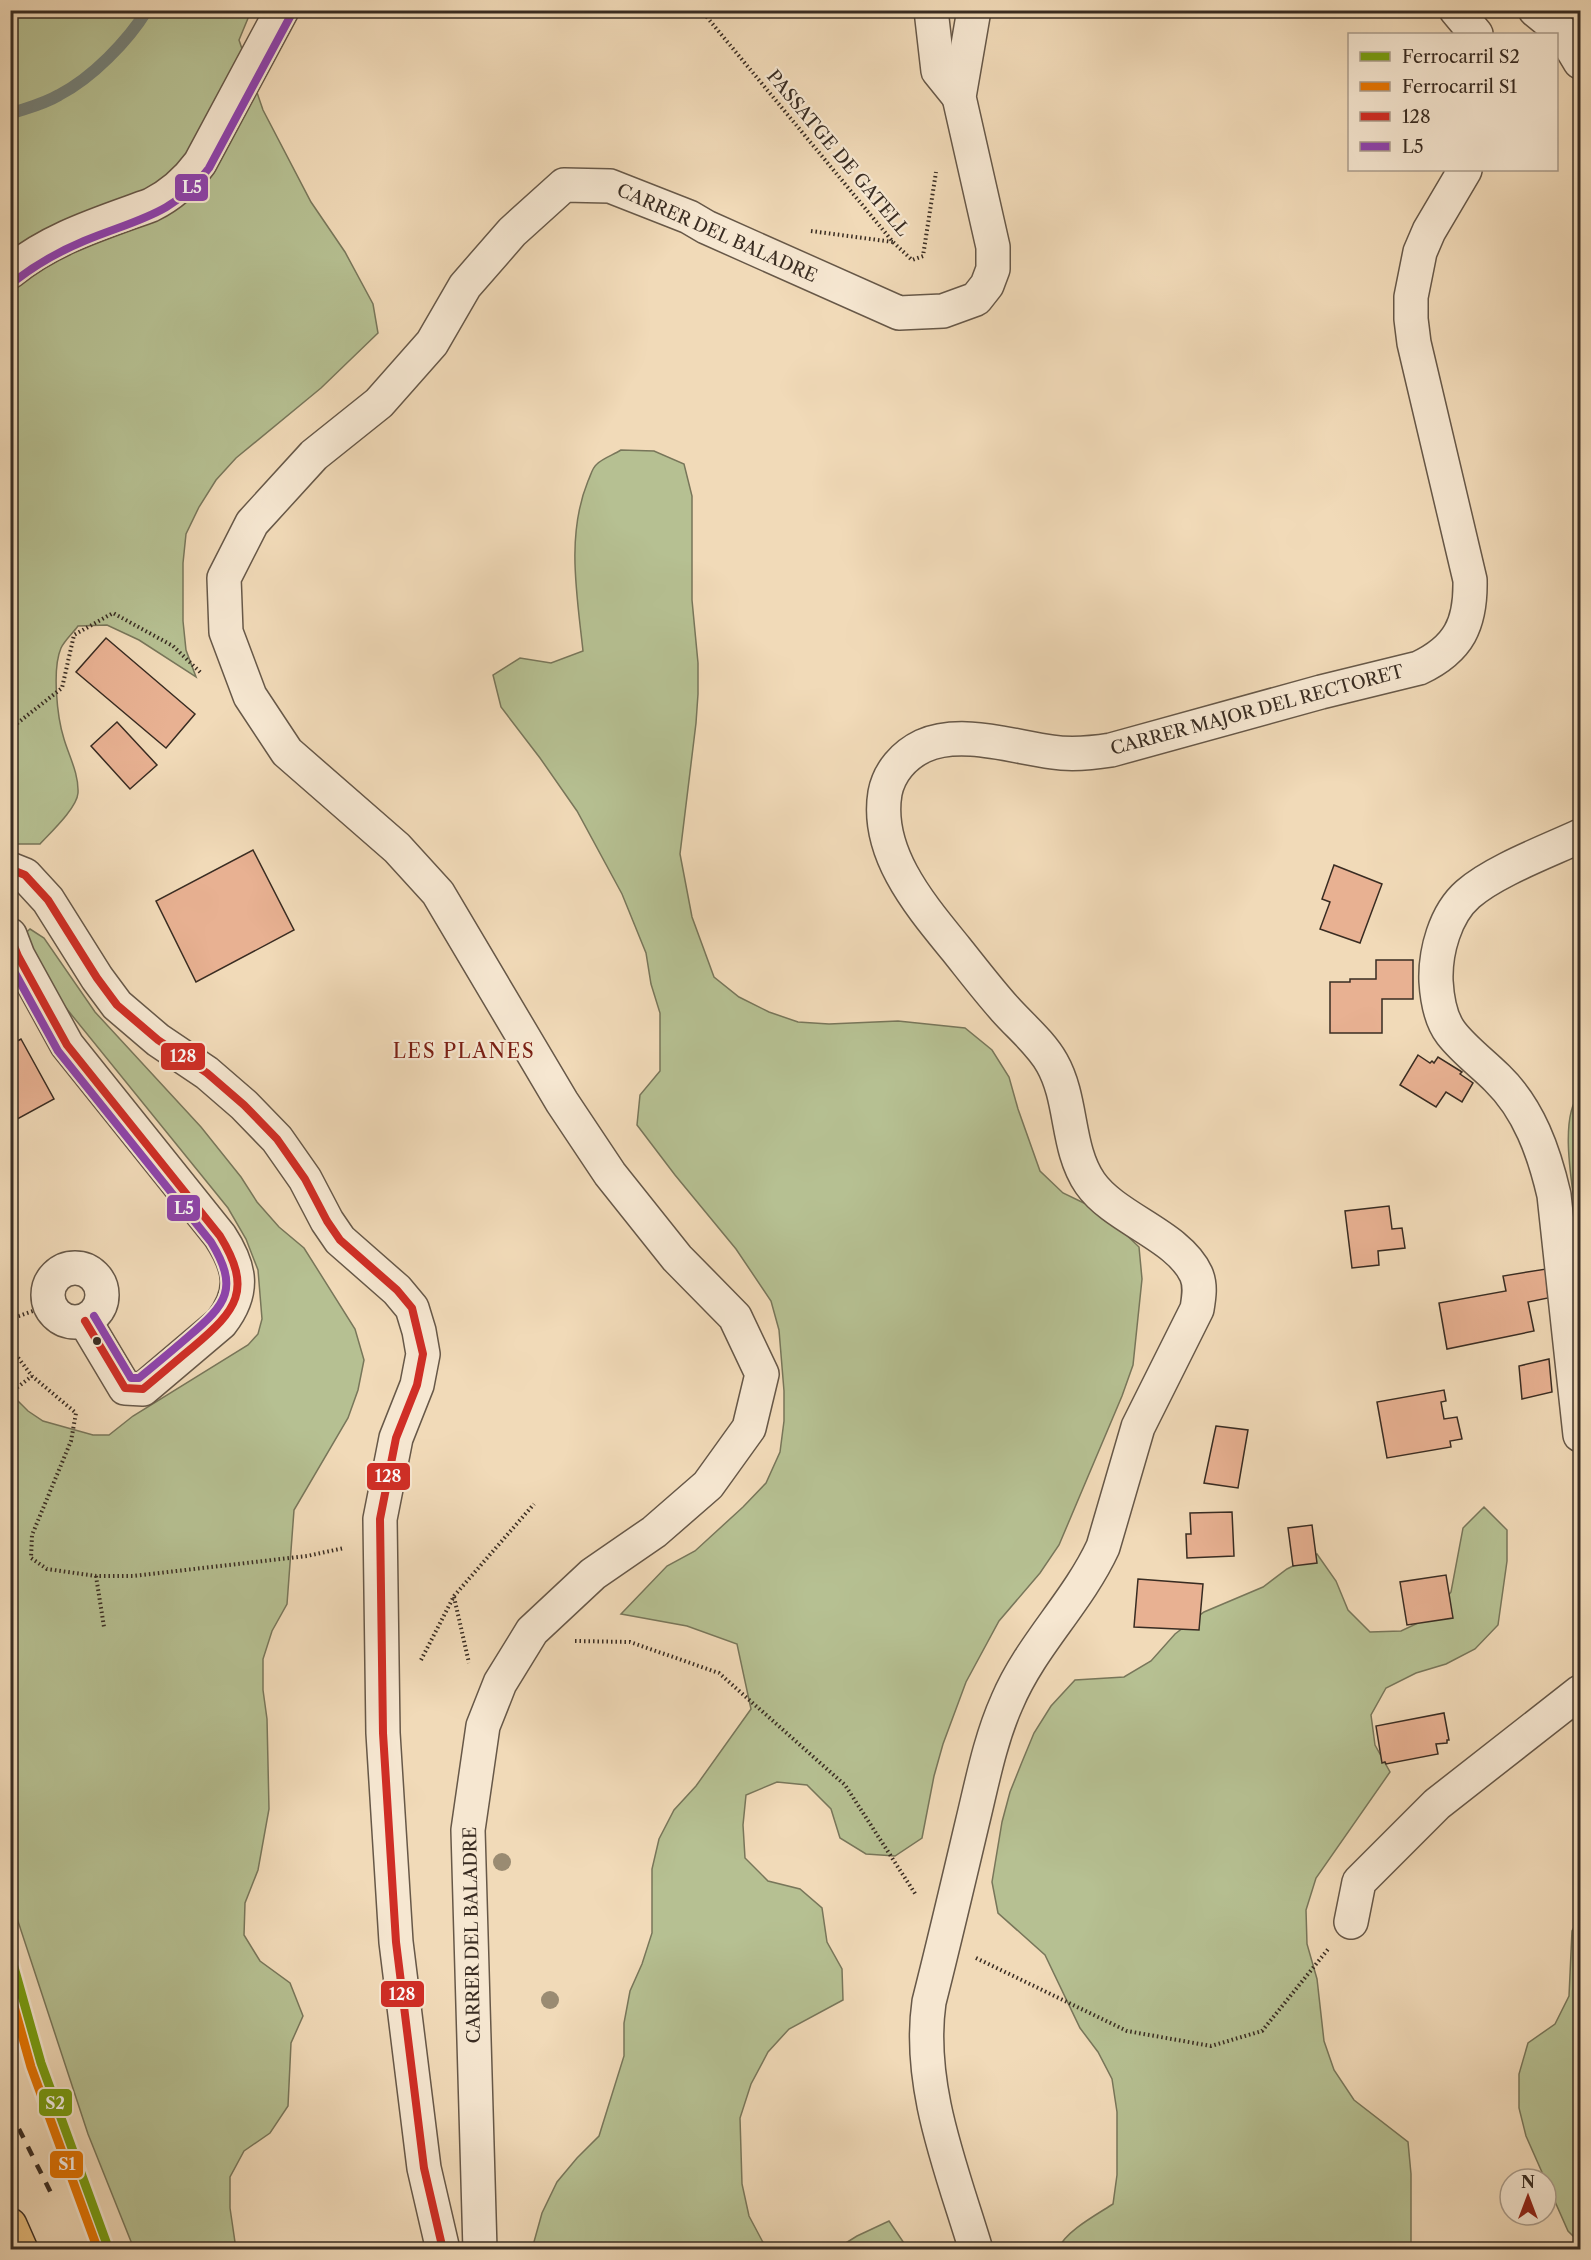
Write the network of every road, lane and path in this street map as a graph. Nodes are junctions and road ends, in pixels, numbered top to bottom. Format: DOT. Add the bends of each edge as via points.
graph roads {
  1 [pos="282,10"];
  2 [pos="701,10"];
  3 [pos="931,10"];
  4 [pos="974,10"];
  5 [pos="1456,10"];
  6 [pos="1535,10"];
  7 [pos="1475,33"];
  8 [pos="1581,62"];
  9 [pos="959,98"];
  10 [pos="938,163"];
  11 [pos="1464,171"];
  12 [pos="10,272"];
  13 [pos="250,696"];
  14 [pos="10,729"];
  15 [pos="1581,836"];
  16 [pos="10,869"];
  17 [pos="10,935"];
  18 [pos="50,1305"];
  19 [pos="10,1319"];
  20 [pos="84,1321"];
  21 [pos="10,1347"];
  22 [pos="32,1376"];
  23 [pos="10,1393"];
  24 [pos="1581,1435"];
  25 [pos="534,1504"];
  26 [pos="380,1549"];
  27 [pos="96,1576"];
  28 [pos="104,1627"];
  29 [pos="573,1641"];
  30 [pos="416,1670"];
  31 [pos="1581,1692"];
  32 [pos="1351,1922"];
  33 [pos="944,1943"];
  34 [pos="10,2225"];
  35 [pos="21,2250"];
  36 [pos="443,2250"];
  37 [pos="480,2250"];
  38 [pos="976,2250"];
  1 -- 12 [label="street" via="190,177 151,206 49,244"];
  2 -- 10 [label="path, PASSATGE DE GATELL" via="912,260 924,256"];
  3 -- 9 [label="street" via="938,71"];
  4 -- 9 [label="street"];
  5 -- 7 [label="street"];
  6 -- 8 [label="street" via="1562,32"];
  9 -- 13 [label="street, CARRER DEL BALADRE" via="993,247 993,269 976,298 943,311 898,313 689,217 610,186 564,185 512,232 465,286 432,344 379,403 314,455 252,523 224,578 226,632"];
  11 -- 33 [label="street, CARRER MAJOR DEL RECTORET" via="1420,252 1411,297 1414,344 1470,580 1467,620 1448,651 1419,668 1111,750 1052,752 989,740 925,745 907,755 886,786 885,821 899,870 916,899 1051,1061 1061,1083 1078,1158 1091,1184 1113,1206 1179,1252 1197,1275 1200,1290 1197,1309 1137,1427 1103,1547 1084,1584 1030,1659 1007,1702 989,1753"];
  13 -- 14 [label="path" via="216,688 173,646 113,613 74,635 62,688"];
  13 -- 37 [label="street, CARRER DEL BALADRE" via="287,752 397,848 438,893 562,1102 610,1174 677,1258 735,1317 762,1374 749,1428 708,1485 654,1532 593,1574 532,1631 500,1683 483,1726 468,1830"];
  15 -- 24 [label="street" via="1490,878 1467,895 1445,930 1436,971 1437,996 1450,1032 1509,1091 1544,1156 1554,1195"];
  16 -- 26 [label="street" via="25,875 48,900 117,1005 158,1040 207,1073 276,1139 340,1239 398,1290 412,1308 423,1354 417,1385 396,1438 380,1519"];
  17 -- 20 [label="street" via="67,1045 220,1236 236,1268 236,1296 221,1323 143,1389 125,1388"];
  18 -- 19 [label="path"];
  18 -- 20 [label="street" via="63,1320"];
  18 -- 20 [label="street" via="48,1296 55,1277 72,1269 91,1273 102,1290 102,1299 99,1308"];
  21 -- 22 [label="path"];
  22 -- 23 [label="path"];
  22 -- 27 [label="path" via="76,1413 71,1441 32,1535 31,1558 47,1569"];
  25 -- 30 [label="path" via="454,1596"];
  26 -- 27 [label="path" via="342,1548 307,1556 180,1571"];
  26 -- 36 [label="street" via="383,1733 396,1942 424,2168"];
  27 -- 28 [label="path"];
  29 -- 33 [label="path" via="630,1642 719,1673 845,1785"];
  31 -- 32 [label="street" via="1437,1804 1359,1882"];
  32 -- 33 [label="path" via="1262,2031 1211,2046 1127,2031"];
  33 -- 38 [label="street, CARRER MAJOR DEL RECTORET" via="929,2002 926,2062 944,2143"];
  34 -- 35 [label="main road"];
}
